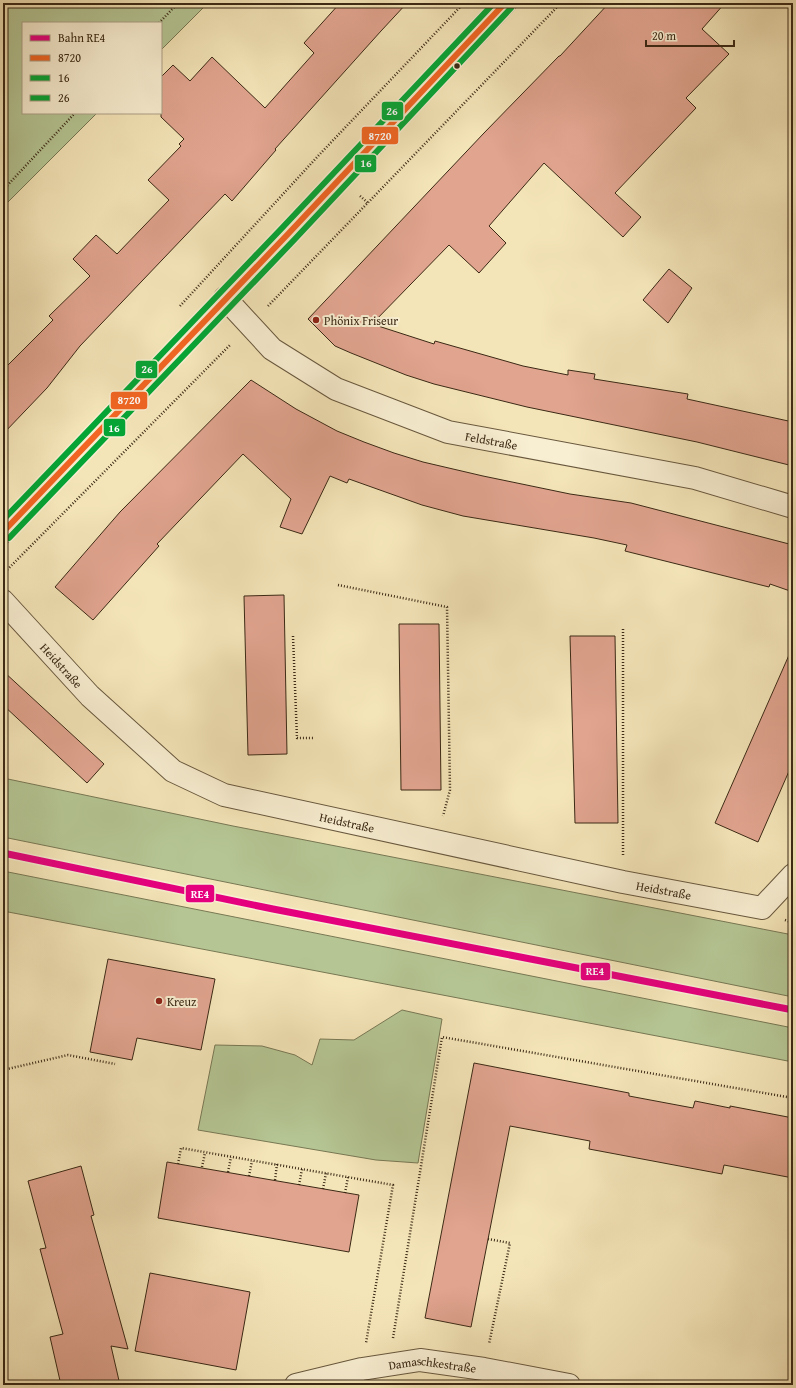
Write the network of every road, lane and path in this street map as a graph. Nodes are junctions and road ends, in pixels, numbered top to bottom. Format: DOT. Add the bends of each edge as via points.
graph roads {
  1 [pos="178,3"];
  2 [pos="464,3"];
  3 [pos="505,3"];
  4 [pos="561,3"];
  5 [pos="161,22"];
  6 [pos="74,114"];
  7 [pos="3,190"];
  8 [pos="225,298"];
  9 [pos="180,306"];
  10 [pos="250,325"];
  11 [pos="793,507"];
  12 [pos="3,532"];
  13 [pos="3,574"];
  14 [pos="338,585"];
  15 [pos="3,601"];
  16 [pos="623,629"];
  17 [pos="293,636"];
  18 [pos="312,738"];
  19 [pos="437,842"];
  20 [pos="793,875"];
  21 [pos="623,882"];
  22 [pos="115,1064"];
  23 [pos="3,1070"];
  24 [pos="793,1098"];
  25 [pos="205,1152"];
  26 [pos="231,1157"];
  27 [pos="252,1161"];
  28 [pos="178,1164"];
  29 [pos="277,1164"];
  30 [pos="202,1168"];
  31 [pos="302,1169"];
  32 [pos="228,1172"];
  33 [pos="326,1173"];
  34 [pos="249,1176"];
  35 [pos="348,1177"];
  36 [pos="275,1180"];
  37 [pos="299,1185"];
  38 [pos="323,1189"];
  39 [pos="345,1193"];
  40 [pos="488,1239"];
  41 [pos="389,1364"];
  42 [pos="362,1369"];
  43 [pos="484,1369"];
  44 [pos="296,1385"];
  45 [pos="569,1385"];
  1 -- 5 [label="path"];
  2 -- 9 [label="path"];
  3 -- 8 [label="main road"];
  4 -- 10 [label="path"];
  6 -- 7 [label="path"];
  8 -- 10 [label="street, Feldstraße"];
  8 -- 12 [label="main road"];
  10 -- 11 [label="street, Feldstraße" via="272,348 336,389 448,432 695,478"];
  10 -- 13 [label="path"];
  14 -- 19 [label="path" via="447,607 450,790"];
  15 -- 19 [label="street, Heidstraße" via="90,696 173,771 224,794"];
  16 -- 21 [label="path"];
  17 -- 18 [label="path" via="297,738"];
  19 -- 21 [label="street, Heidstraße"];
  20 -- 21 [label="street, Heidstraße" via="762,908"];
  22 -- 23 [label="path" via="68,1055"];
  24 -- 41 [label="path" via="442,1037"];
  25 -- 26 [label="path"];
  25 -- 28 [label="path" via="181,1148"];
  25 -- 30 [label="path"];
  26 -- 27 [label="path"];
  26 -- 32 [label="path"];
  27 -- 29 [label="path"];
  27 -- 34 [label="path"];
  29 -- 31 [label="path"];
  29 -- 36 [label="path"];
  31 -- 33 [label="path"];
  31 -- 37 [label="path"];
  33 -- 35 [label="path"];
  33 -- 38 [label="path"];
  35 -- 39 [label="path"];
  35 -- 42 [label="path" via="393,1185"];
  40 -- 43 [label="path" via="510,1243"];
  41 -- 42 [label="street, Damaschkestraße"];
  41 -- 43 [label="street, Damaschkestraße" via="420,1360"];
  42 -- 44 [label="street, Damaschkestraße"];
  43 -- 45 [label="street, Damaschkestraße"];
}
